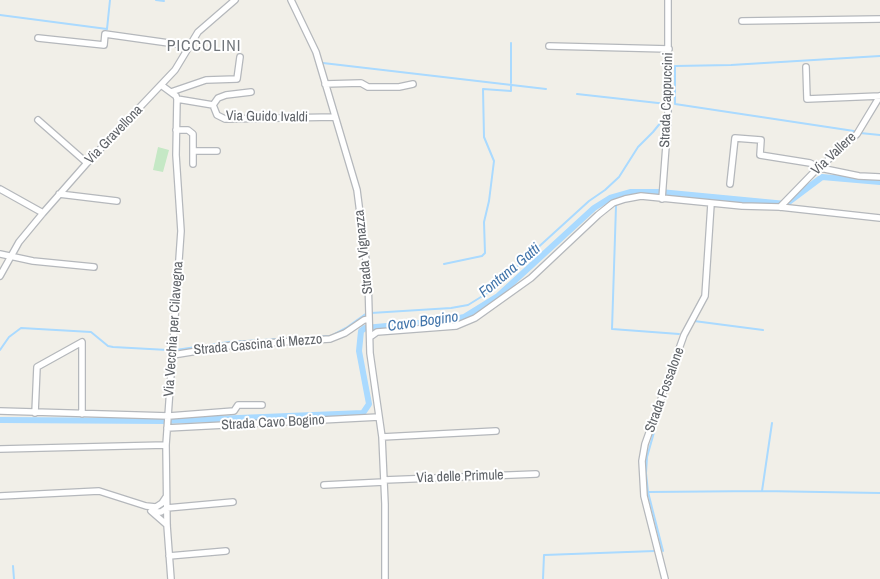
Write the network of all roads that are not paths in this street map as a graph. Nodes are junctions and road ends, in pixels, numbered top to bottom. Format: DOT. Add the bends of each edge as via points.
graph roads {
  1 [pos="234,0"];
  2 [pos="291,0"];
  3 [pos="668,0"];
  4 [pos="880,19"];
  5 [pos="742,21"];
  6 [pos="38,38"];
  7 [pos="190,46"];
  8 [pos="549,46"];
  9 [pos="669,49"];
  10 [pos="240,57"];
  11 [pos="806,66"];
  12 [pos="325,84"];
  13 [pos="413,84"];
  14 [pos="162,85"];
  15 [pos="171,92"];
  16 [pos="251,92"];
  17 [pos="880,96"];
  18 [pos="177,99"];
  19 [pos="213,105"];
  20 [pos="335,117"];
  21 [pos="38,120"];
  22 [pos="176,130"];
  23 [pos="193,151"];
  24 [pos="217,152"];
  25 [pos="87,163"];
  26 [pos="193,164"];
  27 [pos="820,168"];
  28 [pos="880,177"];
  29 [pos="730,184"];
  30 [pos="0,190"];
  31 [pos="59,194"];
  32 [pos="662,199"];
  33 [pos="117,201"];
  34 [pos="711,204"];
  35 [pos="780,207"];
  36 [pos="43,212"];
  37 [pos="880,218"];
  38 [pos="0,254"];
  39 [pos="10,256"];
  40 [pos="94,266"];
  41 [pos="0,276"];
  42 [pos="370,323"];
  43 [pos="172,355"];
  44 [pos="262,405"];
  45 [pos="0,411"];
  46 [pos="35,413"];
  47 [pos="82,414"];
  48 [pos="168,416"];
  49 [pos="379,417"];
  50 [pos="168,428"];
  51 [pos="496,431"];
  52 [pos="382,437"];
  53 [pos="166,445"];
  54 [pos="0,448"];
  55 [pos="536,474"];
  56 [pos="384,481"];
  57 [pos="324,485"];
  58 [pos="0,496"];
  59 [pos="167,496"];
  60 [pos="233,502"];
  61 [pos="146,506"];
  62 [pos="167,508"];
  63 [pos="153,512"];
  64 [pos="167,525"];
  65 [pos="226,551"];
  66 [pos="169,556"];
  67 [pos="171,579"];
  68 [pos="385,579"];
  69 [pos="665,579"];
  1 -- 7 [label="street, Via Gravellona" via="198,32"];
  2 -- 12 [label="street, Strada Vignazza" via="316,52"];
  3 -- 9 [label="street, Strada Cappuccini"];
  4 -- 5 [label="street"];
  6 -- 7 [label="street" via="104,45 105,34"];
  7 -- 14 [label="street, Via Gravellona"];
  8 -- 9 [label="street"];
  9 -- 32 [label="street, Strada Cappuccini"];
  10 -- 15 [label="street" via="237,79 206,80"];
  11 -- 17 [label="street" via="807,99"];
  12 -- 13 [label="street" via="360,83 368,87"];
  12 -- 20 [label="street, Strada Vignazza"];
  14 -- 15 [label="street"];
  14 -- 25 [label="street, Via Gravellona"];
  15 -- 18 [label="street"];
  16 -- 19 [label="street" via="226,95"];
  17 -- 27 [label="street, Via Vallere" via="857,134"];
  18 -- 19 [label="street, Via Guido Ivaldi"];
  18 -- 22 [label="street, Via Vecchia per Cilavegna"];
  19 -- 20 [label="street, Via Guido Ivaldi" via="217,115 225,119"];
  20 -- 42 [label="street, Strada Vignazza" via="357,190 366,253"];
  21 -- 25 [label="street"];
  22 -- 23 [label="street" via="188,130 193,134"];
  22 -- 43 [label="street, Via Vecchia per Cilavegna" via="181,231"];
  23 -- 24 [label="street"];
  23 -- 26 [label="street"];
  25 -- 31 [label="street, Via Gravellona"];
  27 -- 28 [label="street"];
  27 -- 29 [label="street" via="810,163 760,155 761,140 735,138"];
  27 -- 35 [label="street, Via Vallere"];
  30 -- 36 [label="street"];
  31 -- 33 [label="street"];
  31 -- 36 [label="street, Via Gravellona"];
  32 -- 34 [label="street, Strada Cascina di Mezzo"];
  32 -- 42 [label="street, Strada Cascina di Mezzo" via="641,196 614,203 531,278 475,318 456,326 377,332"];
  34 -- 35 [label="street, Strada Cascina di Mezzo"];
  34 -- 69 [label="street, Strada Fossalone" via="705,296 684,334 642,461 644,496"];
  35 -- 37 [label="street, Strada Cascina di Mezzo"];
  36 -- 39 [label="street, Via Gravellona"];
  38 -- 39 [label="street"];
  39 -- 40 [label="street"];
  39 -- 41 [label="street, Via Gravellona"];
  42 -- 43 [label="street, Strada Cascina di Mezzo" via="364,320 346,333 330,339 234,345"];
  42 -- 49 [label="street, Strada Vignazza" via="370,353"];
  43 -- 48 [label="street, Via Vecchia per Cilavegna"];
  44 -- 48 [label="street" via="238,405 234,411"];
  45 -- 46 [label="street"];
  46 -- 47 [label="street"];
  46 -- 47 [label="street" via="37,367 82,342"];
  47 -- 48 [label="street"];
  48 -- 50 [label="street, Via Vecchia per Cilavegna"];
  49 -- 50 [label="street, Strada Cavo Bogino"];
  49 -- 52 [label="street, Strada Vignazza"];
  50 -- 53 [label="street, Via Vecchia per Cilavegna"];
  51 -- 52 [label="street"];
  52 -- 56 [label="street, Strada Vignazza"];
  53 -- 54 [label="street"];
  53 -- 59 [label="street, Via Vecchia per Cilavegna"];
  55 -- 56 [label="street, Via delle Primule"];
  56 -- 57 [label="street, Via delle Primule"];
  56 -- 68 [label="street, Strada Vignazza"];
  58 -- 61 [label="street" via="99,491"];
  59 -- 61 [label="street" via="156,507"];
  59 -- 62 [label="street, Via Vecchia per Cilavegna"];
  60 -- 62 [label="street"];
  61 -- 63 [label="street"];
  62 -- 63 [label="street"];
  62 -- 64 [label="street, Via Vecchia per Cilavegna"];
  63 -- 64 [label="street"];
  64 -- 66 [label="street, Via Vecchia per Cilavegna"];
  65 -- 66 [label="street"];
  66 -- 67 [label="street, Via Vecchia per Cilavegna"];
}
